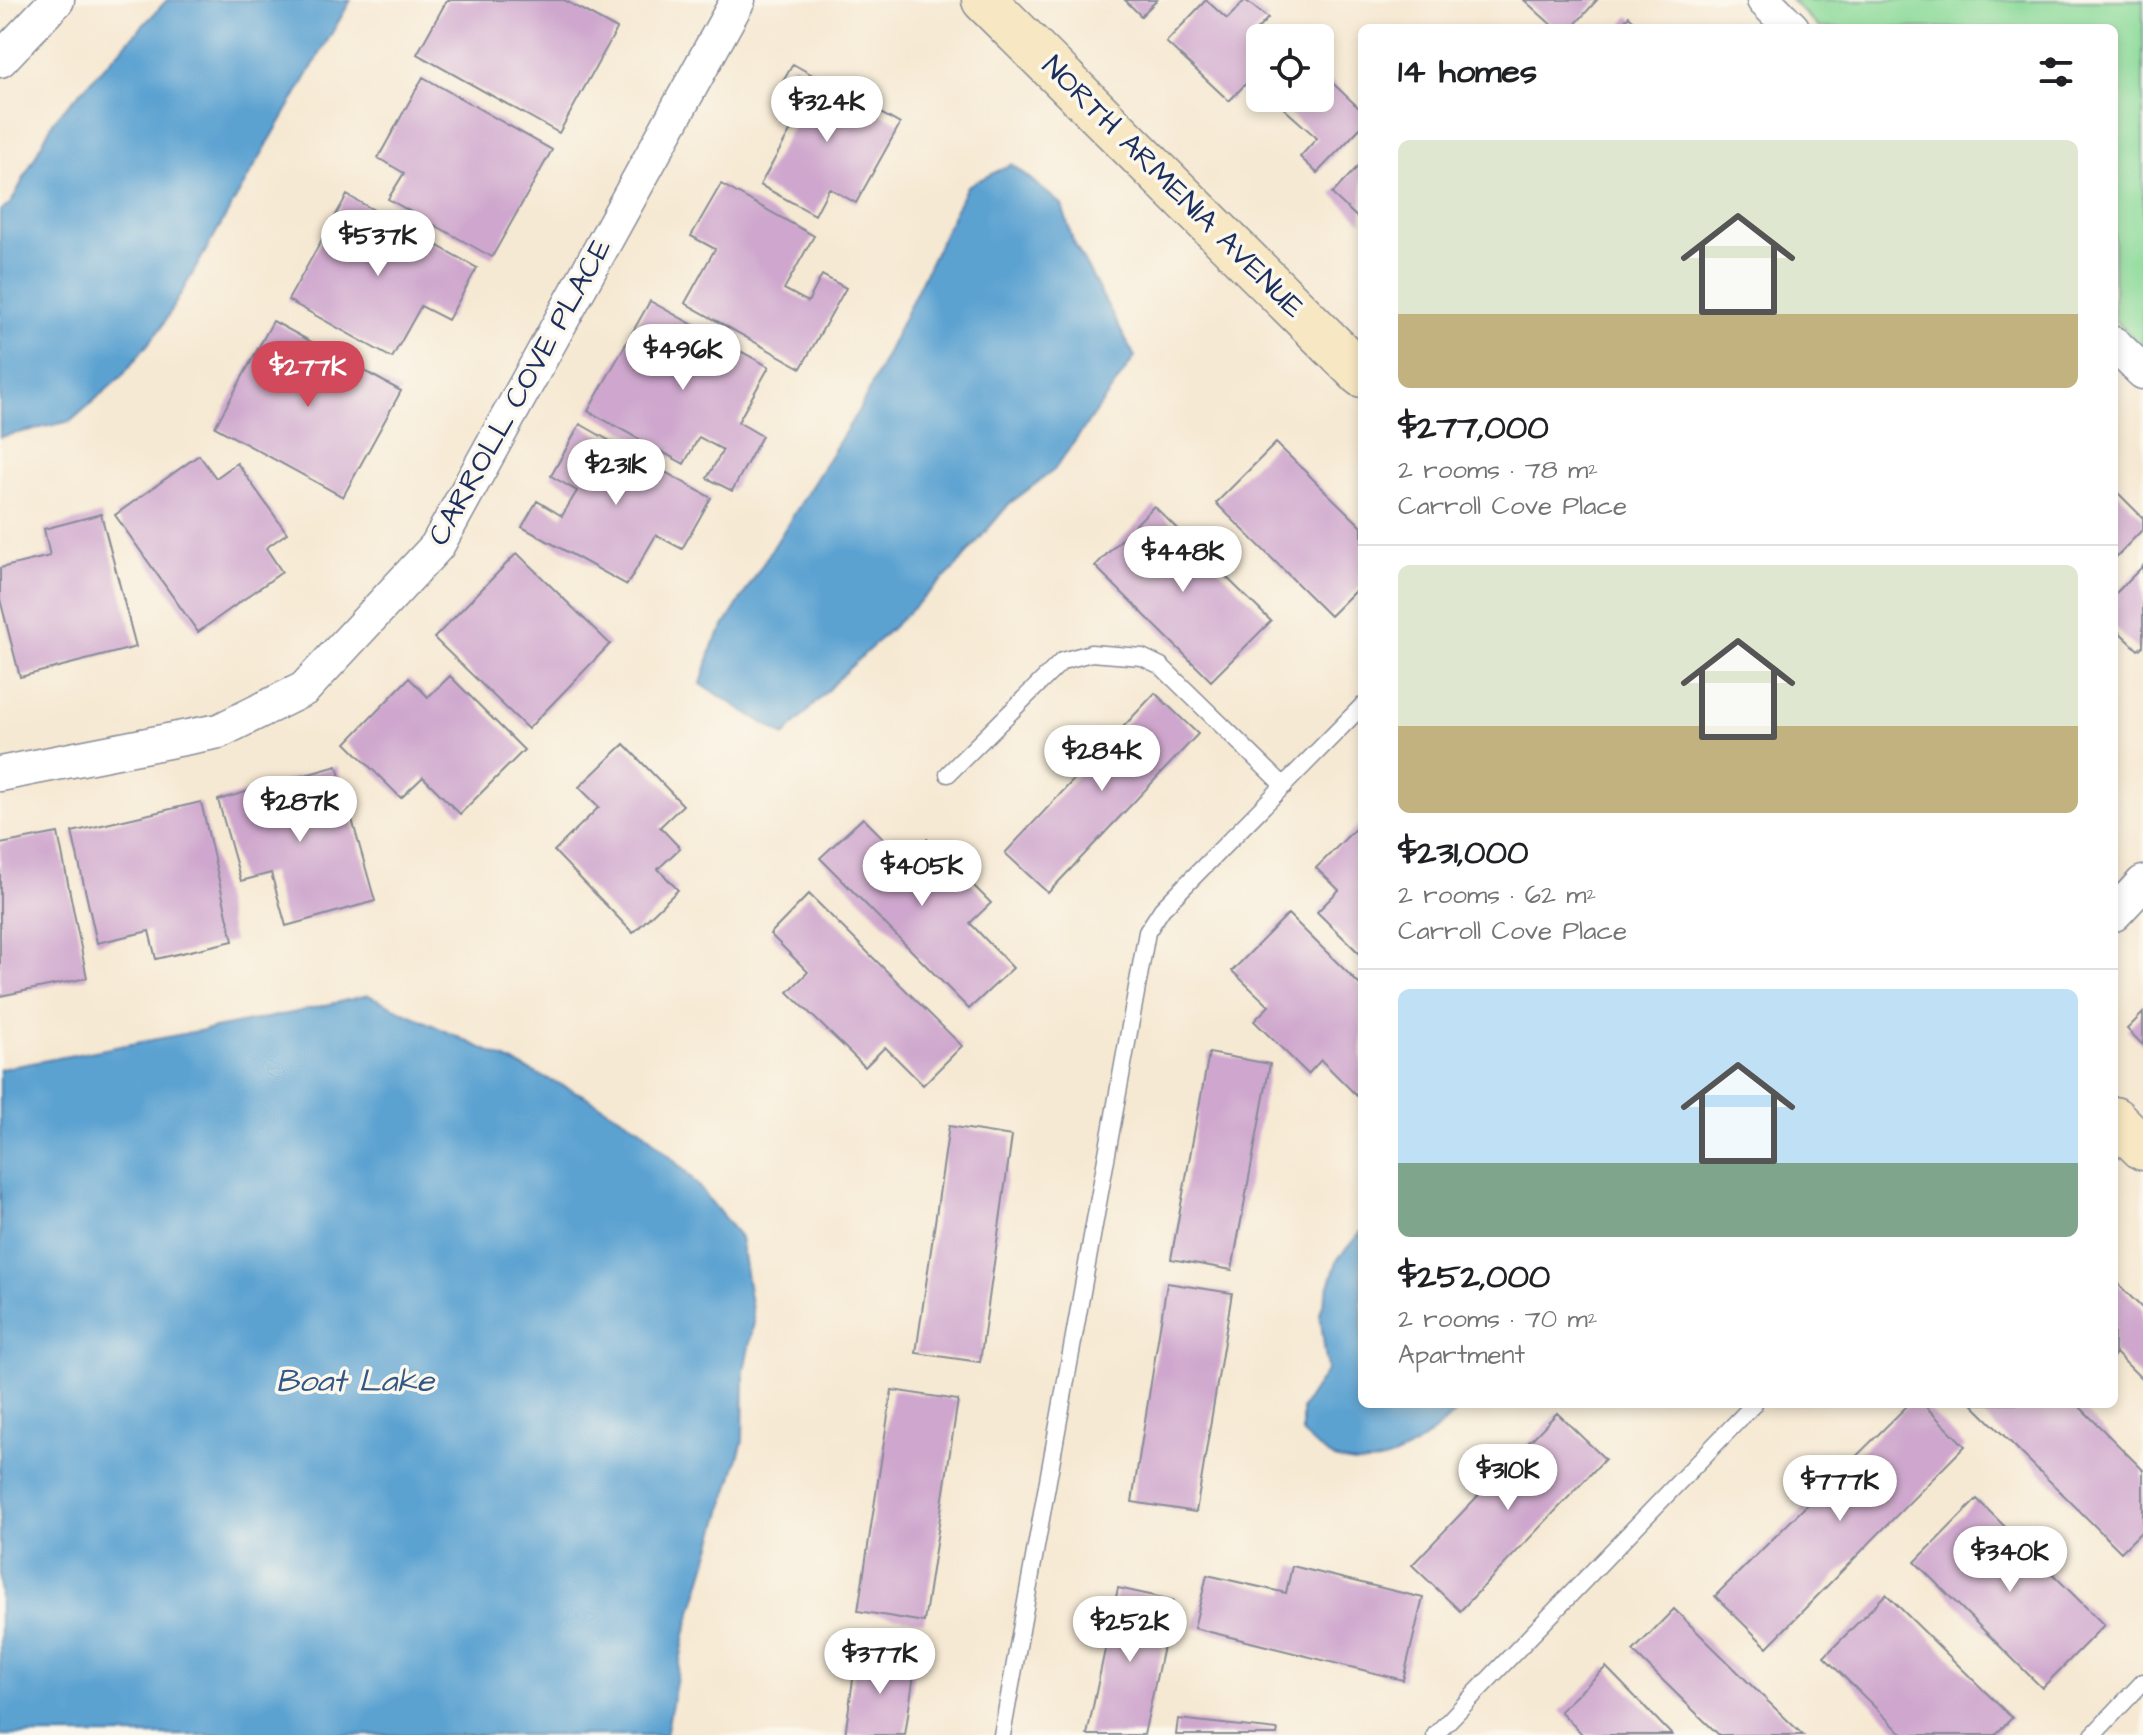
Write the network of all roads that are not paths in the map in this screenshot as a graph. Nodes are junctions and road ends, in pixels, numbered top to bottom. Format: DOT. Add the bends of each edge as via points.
graph roads {
  1 [pos="57,0"];
  2 [pos="738,0"];
  3 [pos="984,0"];
  4 [pos="1764,0"];
  5 [pos="1788,24"];
  6 [pos="0,60"];
  7 [pos="2118,348"];
  8 [pos="1358,371"];
  9 [pos="2143,372"];
  10 [pos="1358,710"];
  11 [pos="0,774"];
  12 [pos="948,774"];
  13 [pos="1284,786"];
  14 [pos="2143,883"];
  15 [pos="2118,910"];
  16 [pos="2118,1123"];
  17 [pos="2143,1148"];
  18 [pos="1750,1408"];
  19 [pos="2143,1682"];
  20 [pos="1002,1735"];
  21 [pos="1435,1735"];
  22 [pos="2093,1735"];
  1 -- 6 [label="street"];
  2 -- 11 [label="street, CARROLL COVE PLACE" via="437,546 304,689 219,731"];
  3 -- 8 [label="main road, NORTH ARMENIA AVENUE"];
  4 -- 5 [label="street"];
  7 -- 9 [label="street"];
  10 -- 13 [label="lane"];
  12 -- 13 [label="lane" via="1062,661 1091,653 1142,657 1161,666"];
  13 -- 20 [label="lane" via="1162,909 1147,932"];
  14 -- 15 [label="street"];
  16 -- 17 [label="main road"];
  18 -- 21 [label="lane"];
  19 -- 22 [label="lane"];
}
